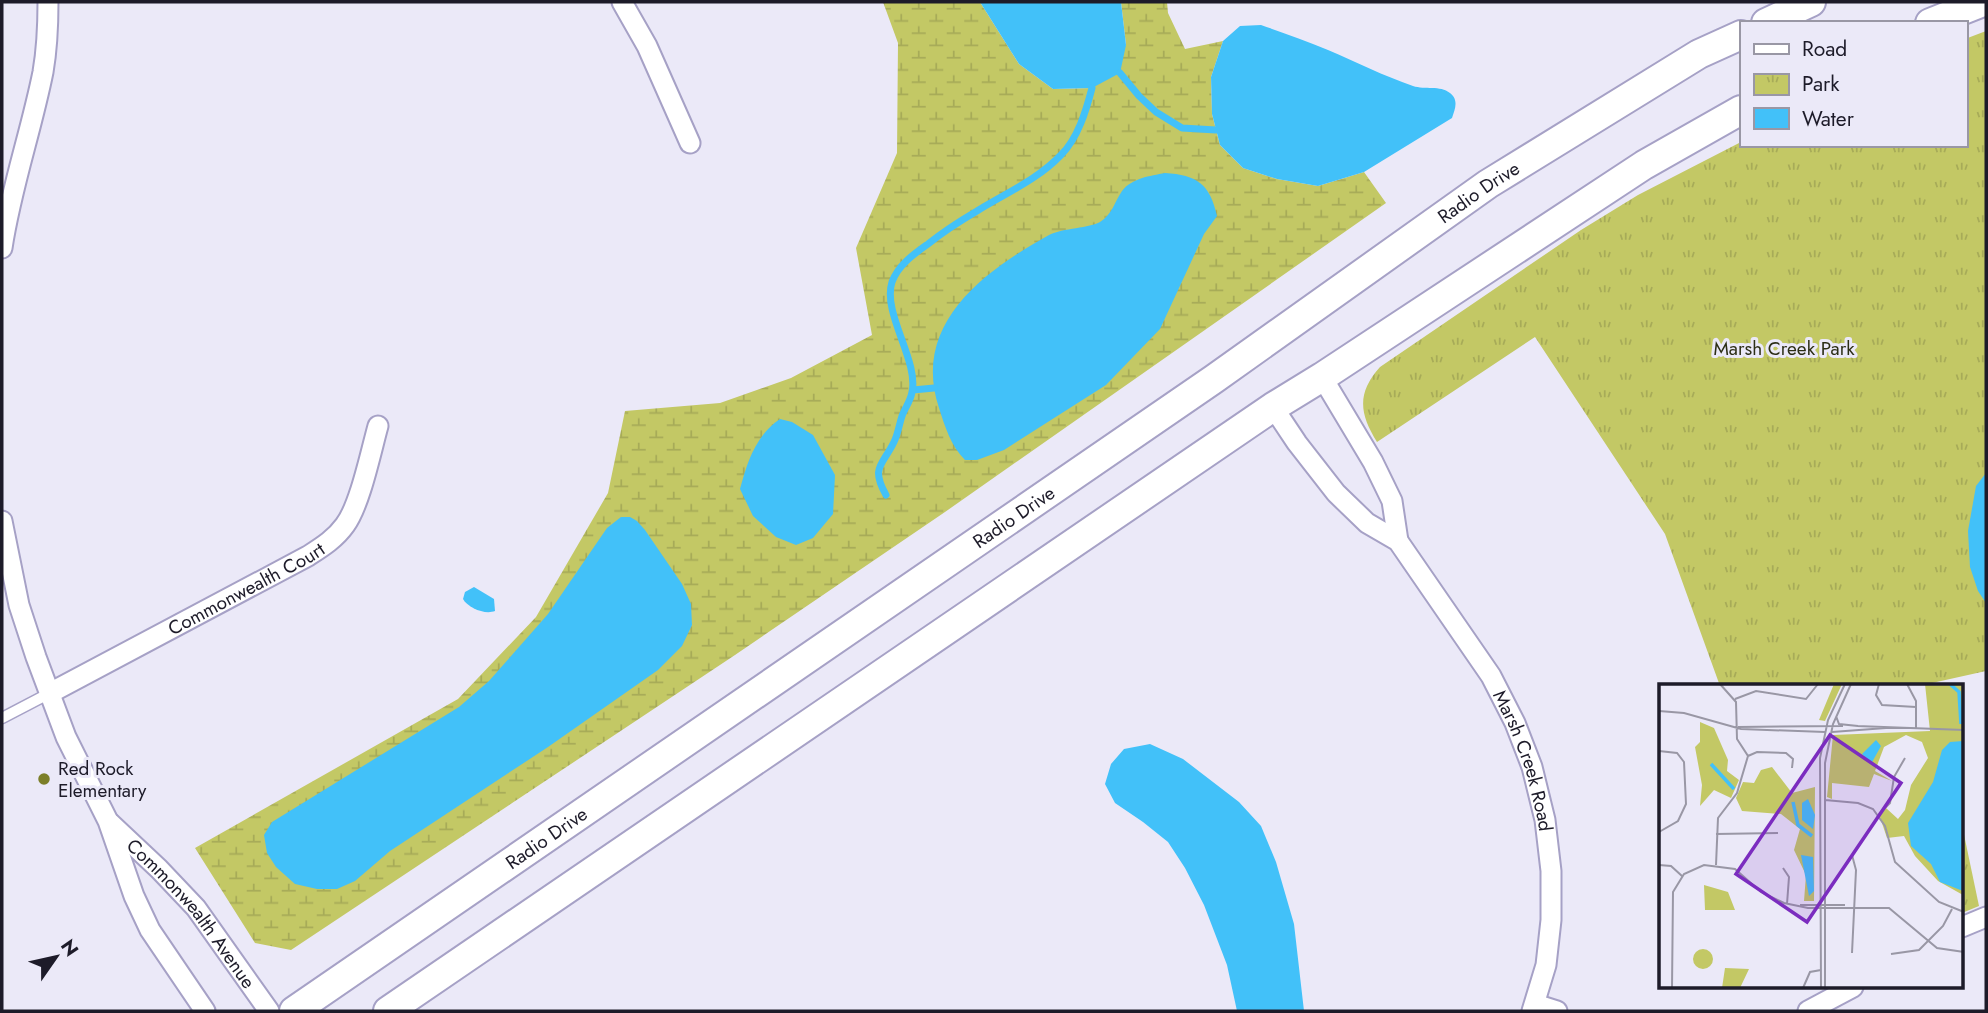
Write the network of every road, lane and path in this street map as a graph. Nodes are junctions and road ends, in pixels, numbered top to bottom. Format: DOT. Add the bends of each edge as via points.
graph roads {
  1 [pos="48,2"];
  2 [pos="622,2"];
  3 [pos="1811,2"];
  4 [pos="1983,2"];
  5 [pos="1770,21"];
  6 [pos="1935,21"];
  7 [pos="1740,35"];
  8 [pos="1740,111"];
  9 [pos="690,142"];
  10 [pos="2,248"];
  11 [pos="1322,377"];
  12 [pos="1273,407"];
  13 [pos="378,426"];
  14 [pos="2,521"];
  15 [pos="1398,541"];
  16 [pos="50,693"];
  17 [pos="2,718"];
  18 [pos="108,821"];
  19 [pos="1986,917"];
  20 [pos="1964,927"];
  21 [pos="1851,988"];
  22 [pos="1534,1008"];
  23 [pos="205,1011"];
  24 [pos="269,1011"];
  25 [pos="295,1011"];
  26 [pos="387,1011"];
  27 [pos="1557,1011"];
  28 [pos="1808,1011"];
  1 -- 10 [label="street" via="43,70"];
  2 -- 9 [label="street"];
  3 -- 5 [label="main road"];
  4 -- 6 [label="main road"];
  7 -- 25 [label="main road, Radio Drive" via="1699,54 1488,184 1214,379"];
  8 -- 11 [label="main road" via="1598,195"];
  11 -- 12 [label="main road"];
  11 -- 15 [label="street, Marsh Creek Road" via="1392,502"];
  12 -- 15 [label="street, Marsh Creek Road" via="1336,493 1367,523"];
  12 -- 26 [label="main road"];
  13 -- 16 [label="street, Commonwealth Court" via="356,501 346,523 328,543"];
  14 -- 16 [label="street, Commonwealth Avenue" via="19,605"];
  15 -- 22 [label="street, Marsh Creek Road" via="1491,676 1532,767 1545,820 1550,871 1546,965"];
  16 -- 17 [label="lane"];
  16 -- 18 [label="street, Commonwealth Avenue" via="66,737"];
  18 -- 23 [label="street, Commonwealth Avenue" via="150,930"];
  18 -- 24 [label="street, Commonwealth Avenue" via="196,908"];
  19 -- 20 [label="street"];
  21 -- 28 [label="street"];
  22 -- 27 [label="street"];
}
